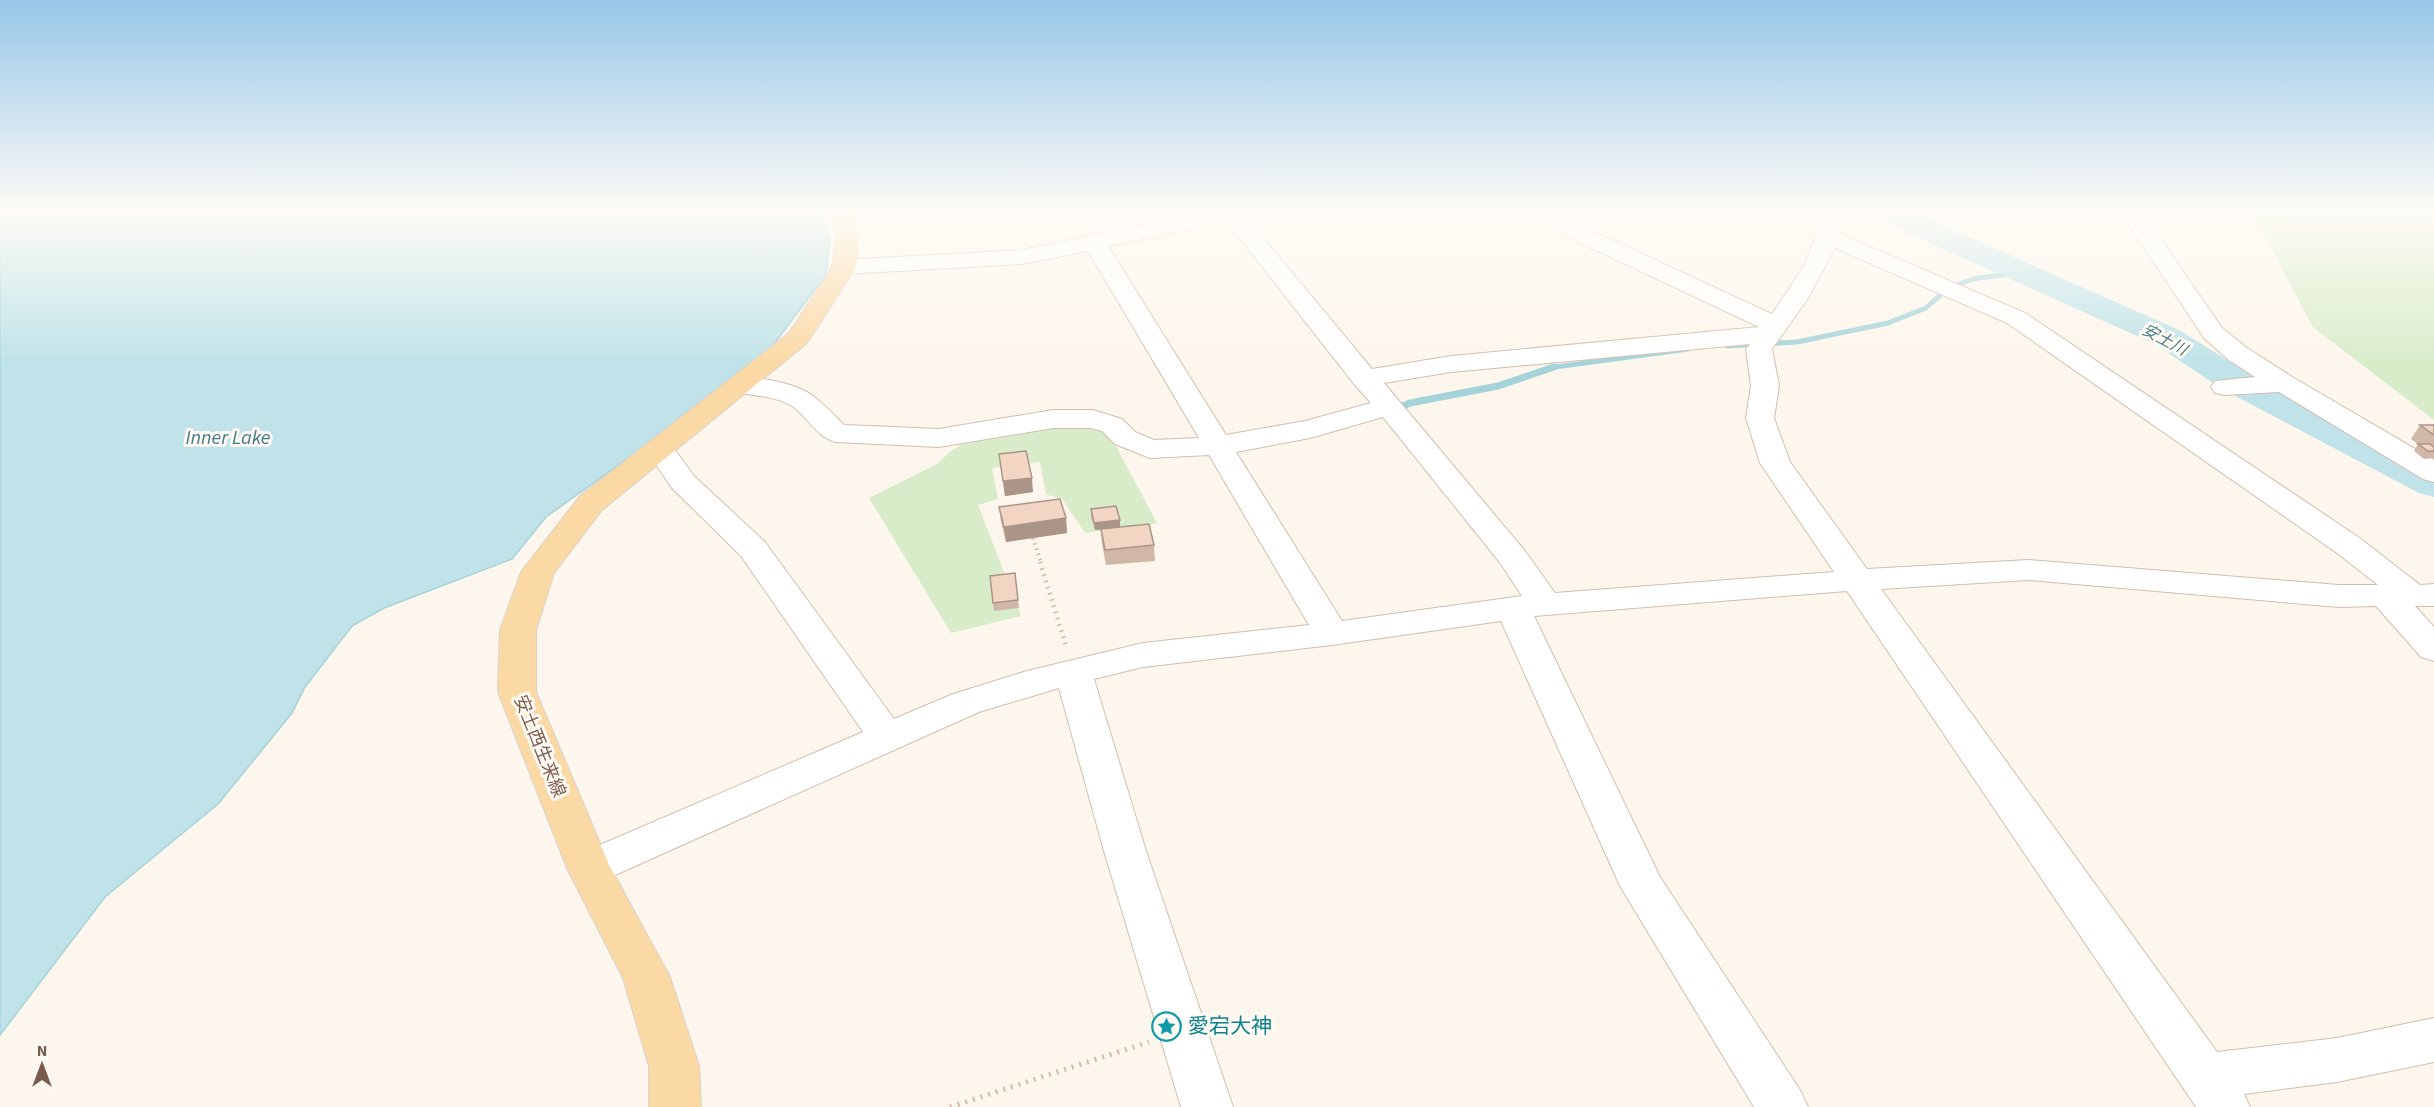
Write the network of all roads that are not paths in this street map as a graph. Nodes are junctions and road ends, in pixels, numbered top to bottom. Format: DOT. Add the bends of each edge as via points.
graph roads {
  1 [pos="845,262"];
  2 [pos="950,262"];
  3 [pos="1106,262"];
  4 [pos="1269,262"];
  5 [pos="1626,262"];
  6 [pos="1817,262"];
  7 [pos="1887,262"];
  8 [pos="2165,262"];
  9 [pos="844,267"];
  10 [pos="1768,337"];
  11 [pos="1364,378"];
  12 [pos="741,385"];
  13 [pos="2271,385"];
  14 [pos="2225,387"];
  15 [pos="1388,407"];
  16 [pos="1218,444"];
  17 [pos="660,449"];
  18 [pos="2434,473"];
  19 [pos="1857,578"];
  20 [pos="2411,596"];
  21 [pos="1529,607"];
  22 [pos="1332,634"];
  23 [pos="2434,648"];
  24 [pos="1074,673"];
  25 [pos="887,738"];
  26 [pos="589,868"];
  27 [pos="2434,1040"];
  28 [pos="2215,1091"];
  29 [pos="675,1107"];
  30 [pos="1207,1107"];
  31 [pos="1782,1107"];
  1 -- 9 [label="main road, 安土西生来線"];
  2 -- 9 [label="street"];
  3 -- 16 [label="street"];
  4 -- 11 [label="street"];
  5 -- 10 [label="street"];
  6 -- 10 [label="street"];
  7 -- 20 [label="street" via="2026,325 2349,546"];
  8 -- 13 [label="street" via="2213,333"];
  9 -- 12 [label="main road, 安土西生来線" via="798,338"];
  10 -- 11 [label="street" via="1451,364"];
  10 -- 19 [label="street" via="1760,418 1775,463"];
  11 -- 15 [label="street"];
  12 -- 16 [label="street" via="772,389 801,400 836,433 939,438 1053,419 1093,419 1112,425 1125,438 1150,449"];
  12 -- 17 [label="main road, 安土西生来線"];
  13 -- 14 [label="street"];
  13 -- 18 [label="street"];
  15 -- 16 [label="street" via="1259,440"];
  15 -- 21 [label="street" via="1513,558"];
  16 -- 22 [label="street"];
  17 -- 25 [label="street" via="683,482 753,549"];
  17 -- 26 [label="main road, 安土西生来線" via="591,503 538,573 518,630 517,692"];
  19 -- 20 [label="street" via="2028,570 2339,596"];
  19 -- 21 [label="street"];
  19 -- 28 [label="street"];
  20 -- 23 [label="street"];
  21 -- 22 [label="street"];
  21 -- 31 [label="street" via="1642,886"];
  22 -- 24 [label="street" via="1143,655"];
  24 -- 25 [label="street" via="966,703"];
  24 -- 30 [label="street" via="1125,851"];
  25 -- 26 [label="street"];
  26 -- 29 [label="main road, 安土西生来線" via="646,976 675,1066"];
  27 -- 28 [label="street"];
}
